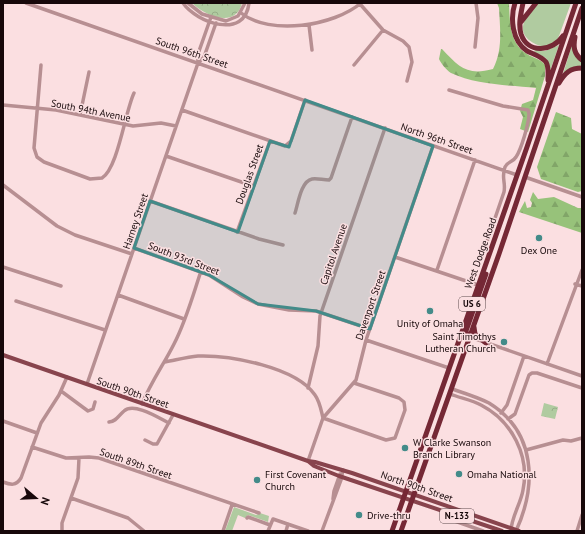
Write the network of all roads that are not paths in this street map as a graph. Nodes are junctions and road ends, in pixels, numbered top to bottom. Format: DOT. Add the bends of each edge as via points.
graph roads {
  1 [pos="26,3"];
  2 [pos="183,3"];
  3 [pos="188,3"];
  4 [pos="245,3"];
  5 [pos="249,3"];
  6 [pos="476,3"];
  7 [pos="510,3"];
  8 [pos="515,3"];
  9 [pos="523,3"];
  10 [pos="536,3"];
  11 [pos="576,3"];
  12 [pos="360,4"];
  13 [pos="581,10"];
  14 [pos="243,15"];
  15 [pos="210,19"];
  16 [pos="217,22"];
  17 [pos="513,22"];
  18 [pos="309,25"];
  19 [pos="568,27"];
  20 [pos="520,28"];
  21 [pos="383,30"];
  22 [pos="475,47"];
  23 [pos="312,50"];
  24 [pos="582,60"];
  25 [pos="198,63"];
  26 [pos="41,65"];
  27 [pos="354,65"];
  28 [pos="582,68"];
  29 [pos="90,72"];
  30 [pos="407,81"];
  31 [pos="450,90"];
  32 [pos="134,93"];
  33 [pos="545,94"];
  34 [pos="552,97"];
  35 [pos="305,100"];
  36 [pos="3,105"];
  37 [pos="37,108"];
  38 [pos="182,110"];
  39 [pos="80,115"];
  40 [pos="352,117"];
  41 [pos="124,125"];
  42 [pos="176,126"];
  43 [pos="385,128"];
  44 [pos="270,141"];
  45 [pos="433,146"];
  46 [pos="166,156"];
  47 [pos="475,160"];
  48 [pos="504,170"];
  49 [pos="518,175"];
  50 [pos="525,177"];
  51 [pos="3,185"];
  52 [pos="253,186"];
  53 [pos="582,197"];
  54 [pos="150,201"];
  55 [pos="295,213"];
  56 [pos="237,232"];
  57 [pos="283,245"];
  58 [pos="134,248"];
  59 [pos="132,254"];
  60 [pos="395,256"];
  61 [pos="481,259"];
  62 [pos="488,259"];
  63 [pos="3,267"];
  64 [pos="437,270"];
  65 [pos="582,270"];
  66 [pos="201,271"];
  67 [pos="575,284"];
  68 [pos="478,285"];
  69 [pos="61,286"];
  70 [pos="582,286"];
  71 [pos="118,295"];
  72 [pos="16,301"];
  73 [pos="321,312"];
  74 [pos="184,319"];
  75 [pos="476,319"];
  76 [pos="370,329"];
  77 [pos="105,330"];
  78 [pos="470,337"];
  79 [pos="366,340"];
  80 [pos="486,343"];
  81 [pos="3,355"];
  82 [pos="524,356"];
  83 [pos="165,362"];
  84 [pos="547,364"];
  85 [pos="449,368"];
  86 [pos="582,376"];
  87 [pos="67,377"];
  88 [pos="354,383"];
  89 [pos="86,384"];
  90 [pos="308,388"];
  91 [pos="582,388"];
  92 [pos="451,391"];
  93 [pos="60,392"];
  94 [pos="484,401"];
  95 [pos="95,402"];
  96 [pos="142,404"];
  97 [pos="481,405"];
  98 [pos="501,413"];
  99 [pos="173,414"];
  100 [pos="497,416"];
  101 [pos="324,418"];
  102 [pos="508,420"];
  103 [pos="3,421"];
  104 [pos="109,422"];
  105 [pos="169,423"];
  106 [pos="37,433"];
  107 [pos="582,438"];
  108 [pos="145,440"];
  109 [pos="257,444"];
  110 [pos="32,447"];
  111 [pos="526,450"];
  112 [pos="79,458"];
  113 [pos="308,462"];
  114 [pos="343,470"];
  115 [pos="341,476"];
  116 [pos="3,482"];
  117 [pos="406,491"];
  118 [pos="415,494"];
  119 [pos="71,498"];
  120 [pos="404,498"];
  121 [pos="412,501"];
  122 [pos="232,505"];
  123 [pos="259,513"];
  124 [pos="449,513"];
  125 [pos="582,515"];
  126 [pos="247,518"];
  127 [pos="288,524"];
  128 [pos="270,525"];
  129 [pos="515,530"];
  130 [pos="62,531"];
  131 [pos="144,531"];
  132 [pos="223,531"];
  133 [pos="268,531"];
  134 [pos="286,531"];
  135 [pos="308,531"];
  136 [pos="322,531"];
  137 [pos="392,531"];
  138 [pos="401,531"];
  139 [pos="483,531"];
  140 [pos="502,531"];
  141 [pos="577,531"];
  1 -- 25 [label="street, South 96th Street"];
  2 -- 15 [label="street" via="193,13"];
  3 -- 15 [label="street"];
  4 -- 14 [label="street"];
  5 -- 14 [label="street"];
  6 -- 22 [label="street" via="478,18"];
  7 -- 17 [label="highway"];
  8 -- 17 [label="highway"];
  9 -- 20 [label="highway"];
  10 -- 20 [label="highway" via="523,18"];
  11 -- 19 [label="highway, West Dodge Road / US 6"];
  12 -- 18 [label="street" via="336,18"];
  12 -- 21 [label="street"];
  13 -- 24 [label="highway" via="574,45 576,54"];
  13 -- 34 [label="highway, West Dodge Road / US 6"];
  14 -- 16 [label="street" via="229,21"];
  14 -- 18 [label="street" via="259,23"];
  15 -- 16 [label="street"];
  15 -- 25 [label="street" via="198,54"];
  16 -- 25 [label="street" via="204,56"];
  17 -- 33 [label="highway" via="515,36 521,46 543,59 547,65"];
  18 -- 23 [label="street"];
  19 -- 20 [label="highway" via="556,44 543,49 529,45"];
  19 -- 33 [label="highway, West Dodge Road / US 6"];
  21 -- 27 [label="street"];
  21 -- 30 [label="street" via="403,41 411,51 412,62"];
  25 -- 35 [label="street, South 96th Street"];
  25 -- 38 [label="street, Harney Street"];
  26 -- 37 [label="street"];
  28 -- 34 [label="highway" via="572,69 565,74"];
  29 -- 39 [label="street"];
  31 -- 48 [label="street" via="503,106 528,110 529,120 517,154 507,163"];
  32 -- 41 [label="street"];
  33 -- 49 [label="highway, West Dodge Road / US 6"];
  34 -- 50 [label="highway, West Dodge Road / US 6"];
  35 -- 40 [label="street, South 96th Street"];
  35 -- 44 [label="street, Douglas Street" via="290,143 283,146"];
  36 -- 37 [label="street, South 94th Avenue"];
  37 -- 39 [label="street, South 94th Avenue"];
  37 -- 41 [label="street" via="34,148 37,157 44,162 92,179 107,175 110,170"];
  38 -- 42 [label="street, Harney Street"];
  38 -- 44 [label="street"];
  39 -- 41 [label="street, South 94th Avenue"];
  40 -- 43 [label="street, North 96th Street"];
  40 -- 55 [label="street" via="331,178 308,181 304,185"];
  41 -- 42 [label="street, South 94th Avenue" via="161,123"];
  42 -- 46 [label="street, Harney Street"];
  43 -- 45 [label="street, North 96th Street"];
  43 -- 73 [label="street, Capitol Avenue"];
  44 -- 52 [label="street, Douglas Street"];
  45 -- 47 [label="street, North 96th Street"];
  45 -- 60 [label="street, Davenport Street"];
  46 -- 52 [label="street"];
  46 -- 54 [label="street, Harney Street"];
  47 -- 48 [label="street, North 96th Street"];
  47 -- 64 [label="street"];
  48 -- 49 [label="street, North 96th Street"];
  48 -- 61 [label="street" via="504,192"];
  49 -- 62 [label="highway, West Dodge Road / US 6"];
  50 -- 53 [label="street"];
  50 -- 75 [label="highway, West Dodge Road / US 6"];
  51 -- 59 [label="street" via="57,226 75,235"];
  52 -- 56 [label="street, Douglas Street"];
  54 -- 56 [label="street"];
  54 -- 58 [label="street, Harney Street"];
  56 -- 57 [label="street"];
  58 -- 59 [label="street, Harney Street"];
  58 -- 66 [label="street, South 93rd Street"];
  59 -- 71 [label="street, Harney Street"];
  60 -- 64 [label="street"];
  60 -- 76 [label="street, Davenport Street"];
  62 -- 68 [label="highway, West Dodge Road / US 6"];
  62 -- 78 [label="highway" via="483,285 466,331"];
  63 -- 69 [label="street"];
  64 -- 68 [label="street"];
  65 -- 67 [label="street"];
  66 -- 73 [label="street, South 93rd Street" via="218,279 251,302 269,307"];
  66 -- 74 [label="street"];
  67 -- 70 [label="street"];
  67 -- 84 [label="street"];
  68 -- 85 [label="highway, West Dodge Road / US 6"];
  71 -- 74 [label="street"];
  71 -- 77 [label="street, Harney Street"];
  72 -- 77 [label="street"];
  73 -- 76 [label="street, South 93rd Street"];
  73 -- 90 [label="street, Capitol Avenue" via="318,346"];
  74 -- 83 [label="street"];
  75 -- 78 [label="highway, West Dodge Road / US 6"];
  75 -- 80 [label="highway" via="475,334"];
  76 -- 79 [label="street, Davenport Street"];
  77 -- 89 [label="street, Harney Street"];
  78 -- 80 [label="street"];
  78 -- 92 [label="highway, West Dodge Road / US 6"];
  79 -- 85 [label="street"];
  79 -- 88 [label="street, Davenport Street" via="360,369"];
  80 -- 82 [label="street"];
  81 -- 87 [label="main road, South 90th Street"];
  82 -- 84 [label="street"];
  82 -- 98 [label="street" via="507,405"];
  83 -- 90 [label="street" via="197,356 249,362 285,374"];
  83 -- 96 [label="street"];
  84 -- 86 [label="street"];
  85 -- 117 [label="highway, West Dodge Road / US 6"];
  87 -- 89 [label="main road, South 90th Street"];
  87 -- 93 [label="street"];
  88 -- 101 [label="street, Davenport Street"];
  88 -- 101 [label="street" via="399,398 406,405 396,436 391,440 384,440"];
  89 -- 96 [label="main road, South 90th Street"];
  90 -- 101 [label="street" via="317,398"];
  91 -- 102 [label="street" via="532,372 515,414"];
  92 -- 94 [label="street"];
  92 -- 97 [label="street"];
  92 -- 118 [label="highway, West Dodge Road / US 6"];
  93 -- 95 [label="street" via="89,411 93,409"];
  93 -- 106 [label="street" via="44,416"];
  94 -- 97 [label="street"];
  94 -- 98 [label="street"];
  96 -- 99 [label="main road, South 90th Street"];
  97 -- 100 [label="street"];
  98 -- 100 [label="street"];
  98 -- 102 [label="street"];
  99 -- 105 [label="street"];
  99 -- 109 [label="main road, South 90th Street"];
  100 -- 129 [label="street" via="516,441 524,469 523,492"];
  101 -- 113 [label="street, Davenport Street"];
  102 -- 111 [label="street" via="519,434"];
  103 -- 106 [label="street"];
  104 -- 105 [label="street" via="116,420 125,410 131,408"];
  105 -- 108 [label="street" via="157,444"];
  106 -- 110 [label="street"];
  107 -- 111 [label="street" via="562,440"];
  109 -- 113 [label="main road, North 90th Street"];
  110 -- 112 [label="street, South 89th Street" via="63,458"];
  110 -- 116 [label="street" via="22,475 15,484"];
  111 -- 129 [label="street" via="530,469 529,489"];
  112 -- 119 [label="street" via="79,474"];
  112 -- 122 [label="street, South 89th Street" via="99,458"];
  113 -- 114 [label="main road, North 90th Street"];
  113 -- 115 [label="main road, North 90th Street"];
  114 -- 115 [label="street"];
  114 -- 117 [label="main road, North 90th Street"];
  115 -- 120 [label="main road, North 90th Street"];
  115 -- 136 [label="street"];
  117 -- 118 [label="main road, North 90th Street / N-133"];
  117 -- 120 [label="highway, West Dodge Road / US 6"];
  118 -- 121 [label="highway, West Dodge Road / US 6"];
  118 -- 129 [label="main road, North 90th Street / N-133"];
  119 -- 130 [label="street" via="61,525"];
  119 -- 131 [label="street" via="128,518"];
  120 -- 121 [label="main road, North 90th Street / N-133"];
  120 -- 137 [label="highway, West Dodge Road / US 6"];
  121 -- 124 [label="main road, North 90th Street / N-133"];
  121 -- 138 [label="highway, West Dodge Road / US 6"];
  122 -- 123 [label="street, South 89th Street"];
  122 -- 132 [label="street"];
  124 -- 139 [label="street" via="452,520"];
  124 -- 140 [label="main road, North 90th Street / N-133"];
  125 -- 141 [label="street"];
  126 -- 128 [label="street"];
  127 -- 128 [label="street" via="273,519"];
  127 -- 134 [label="street"];
  127 -- 135 [label="street"];
  128 -- 133 [label="street"];
}
